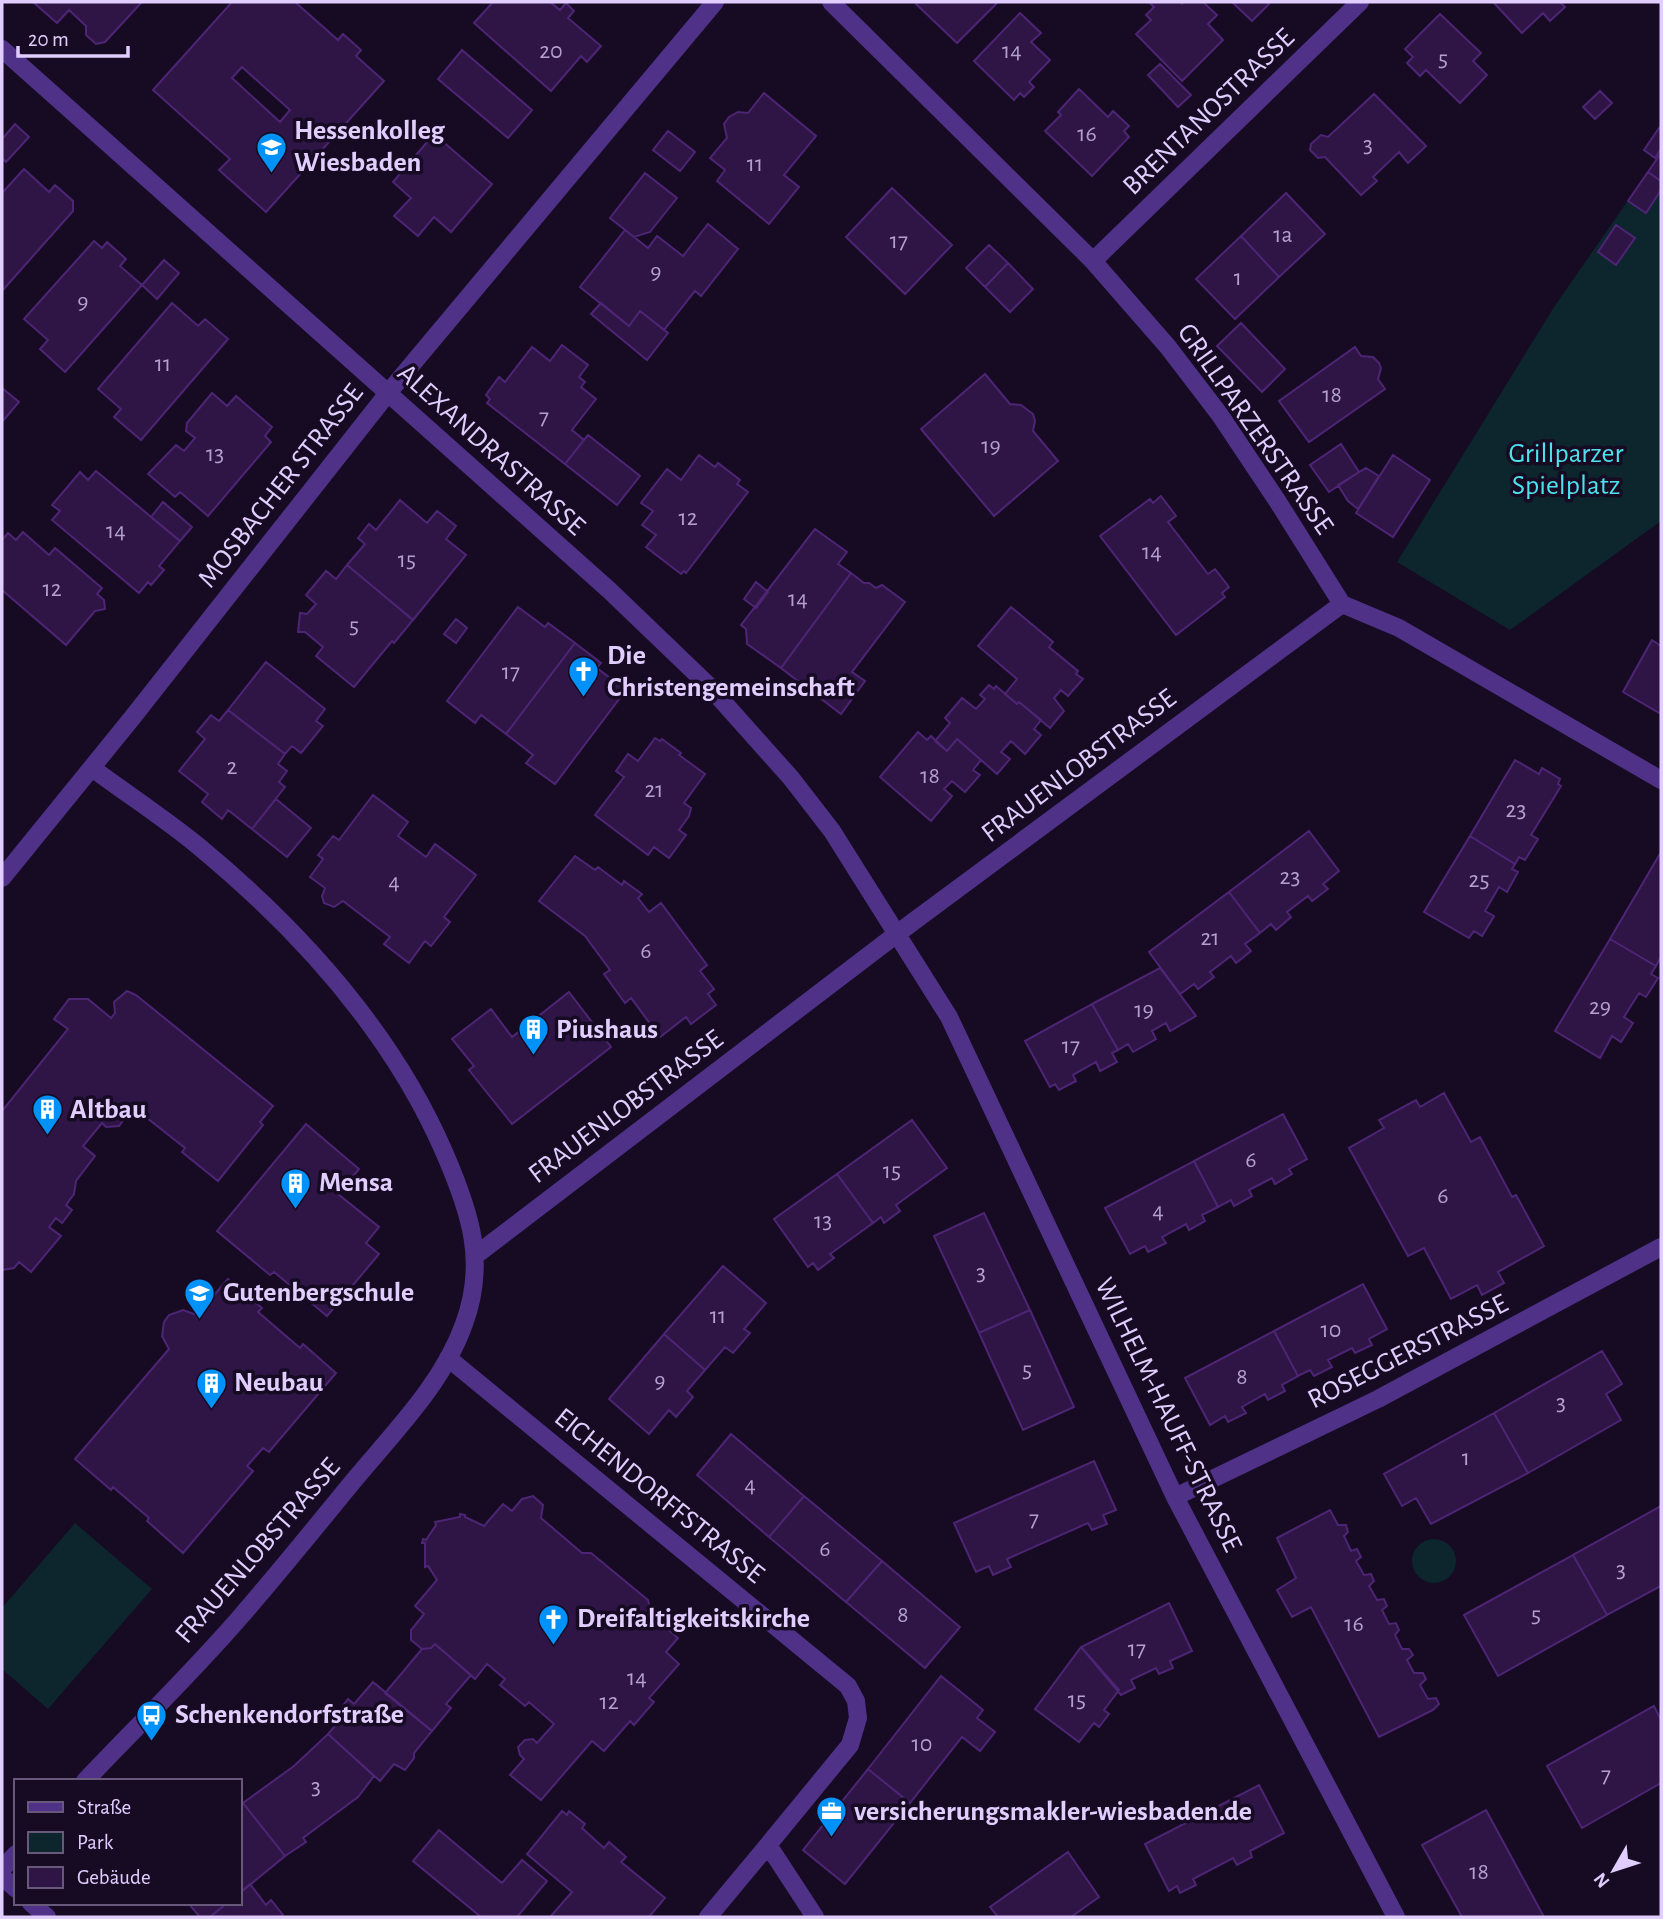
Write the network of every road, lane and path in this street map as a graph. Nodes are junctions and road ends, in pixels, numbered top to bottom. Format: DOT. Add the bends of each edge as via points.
graph roads {
  1 [pos="715,2"];
  2 [pos="831,2"];
  3 [pos="1360,2"];
  4 [pos="2,49"];
  5 [pos="1093,261"];
  6 [pos="387,393"];
  7 [pos="1342,604"];
  8 [pos="92,768"];
  9 [pos="1661,780"];
  10 [pos="2,878"];
  11 [pos="898,933"];
  12 [pos="1661,1247"];
  13 [pos="476,1255"];
  14 [pos="449,1358"];
  15 [pos="1175,1497"];
  16 [pos="87,1779"];
  17 [pos="768,1845"];
  18 [pos="33,1905"];
  19 [pos="47,1917"];
  20 [pos="708,1917"];
  21 [pos="815,1917"];
  22 [pos="1395,1917"];
  1 -- 6 [label="street, MOSBACHER STRASSE"];
  2 -- 5 [label="street, GRILLPARZERSTRASSE"];
  3 -- 5 [label="street, BRENTANOSTRASSE"];
  4 -- 6 [label="street, ALEXANDRASTRASSE"];
  5 -- 7 [label="street, GRILLPARZERSTRASSE" via="1220,415"];
  6 -- 8 [label="street, MOSBACHER STRASSE"];
  6 -- 11 [label="street, ALEXANDRASTRASSE" via="609,590 708,685 792,778"];
  7 -- 9 [label="street" via="1399,628"];
  7 -- 11 [label="street, FRAUENLOBSTRASSE"];
  8 -- 10 [label="street, MOSBACHER STRASSE"];
  8 -- 13 [label="street" via="246,887 292,931 357,1007 402,1072 434,1130 468,1214"];
  11 -- 13 [label="street, FRAUENLOBSTRASSE"];
  11 -- 15 [label="street, WILHELM-HAUFF-STRASSE" via="956,1030"];
  12 -- 15 [label="street, ROSEGGERSTRASSE" via="1398,1389"];
  13 -- 14 [label="street, FRAUENLOBSTRASSE" via="469,1308"];
  14 -- 16 [label="street, FRAUENLOBSTRASSE" via="419,1402 240,1617"];
  14 -- 17 [label="street, EICHENDORFFSTRASSE" via="848,1686 858,1718 850,1745"];
  15 -- 22 [label="street, WILHELM-HAUFF-STRASSE"];
  17 -- 20 [label="street, EICHENDORFFSTRASSE"];
  17 -- 21 [label="street"];
  18 -- 19 [label="street"];
}
